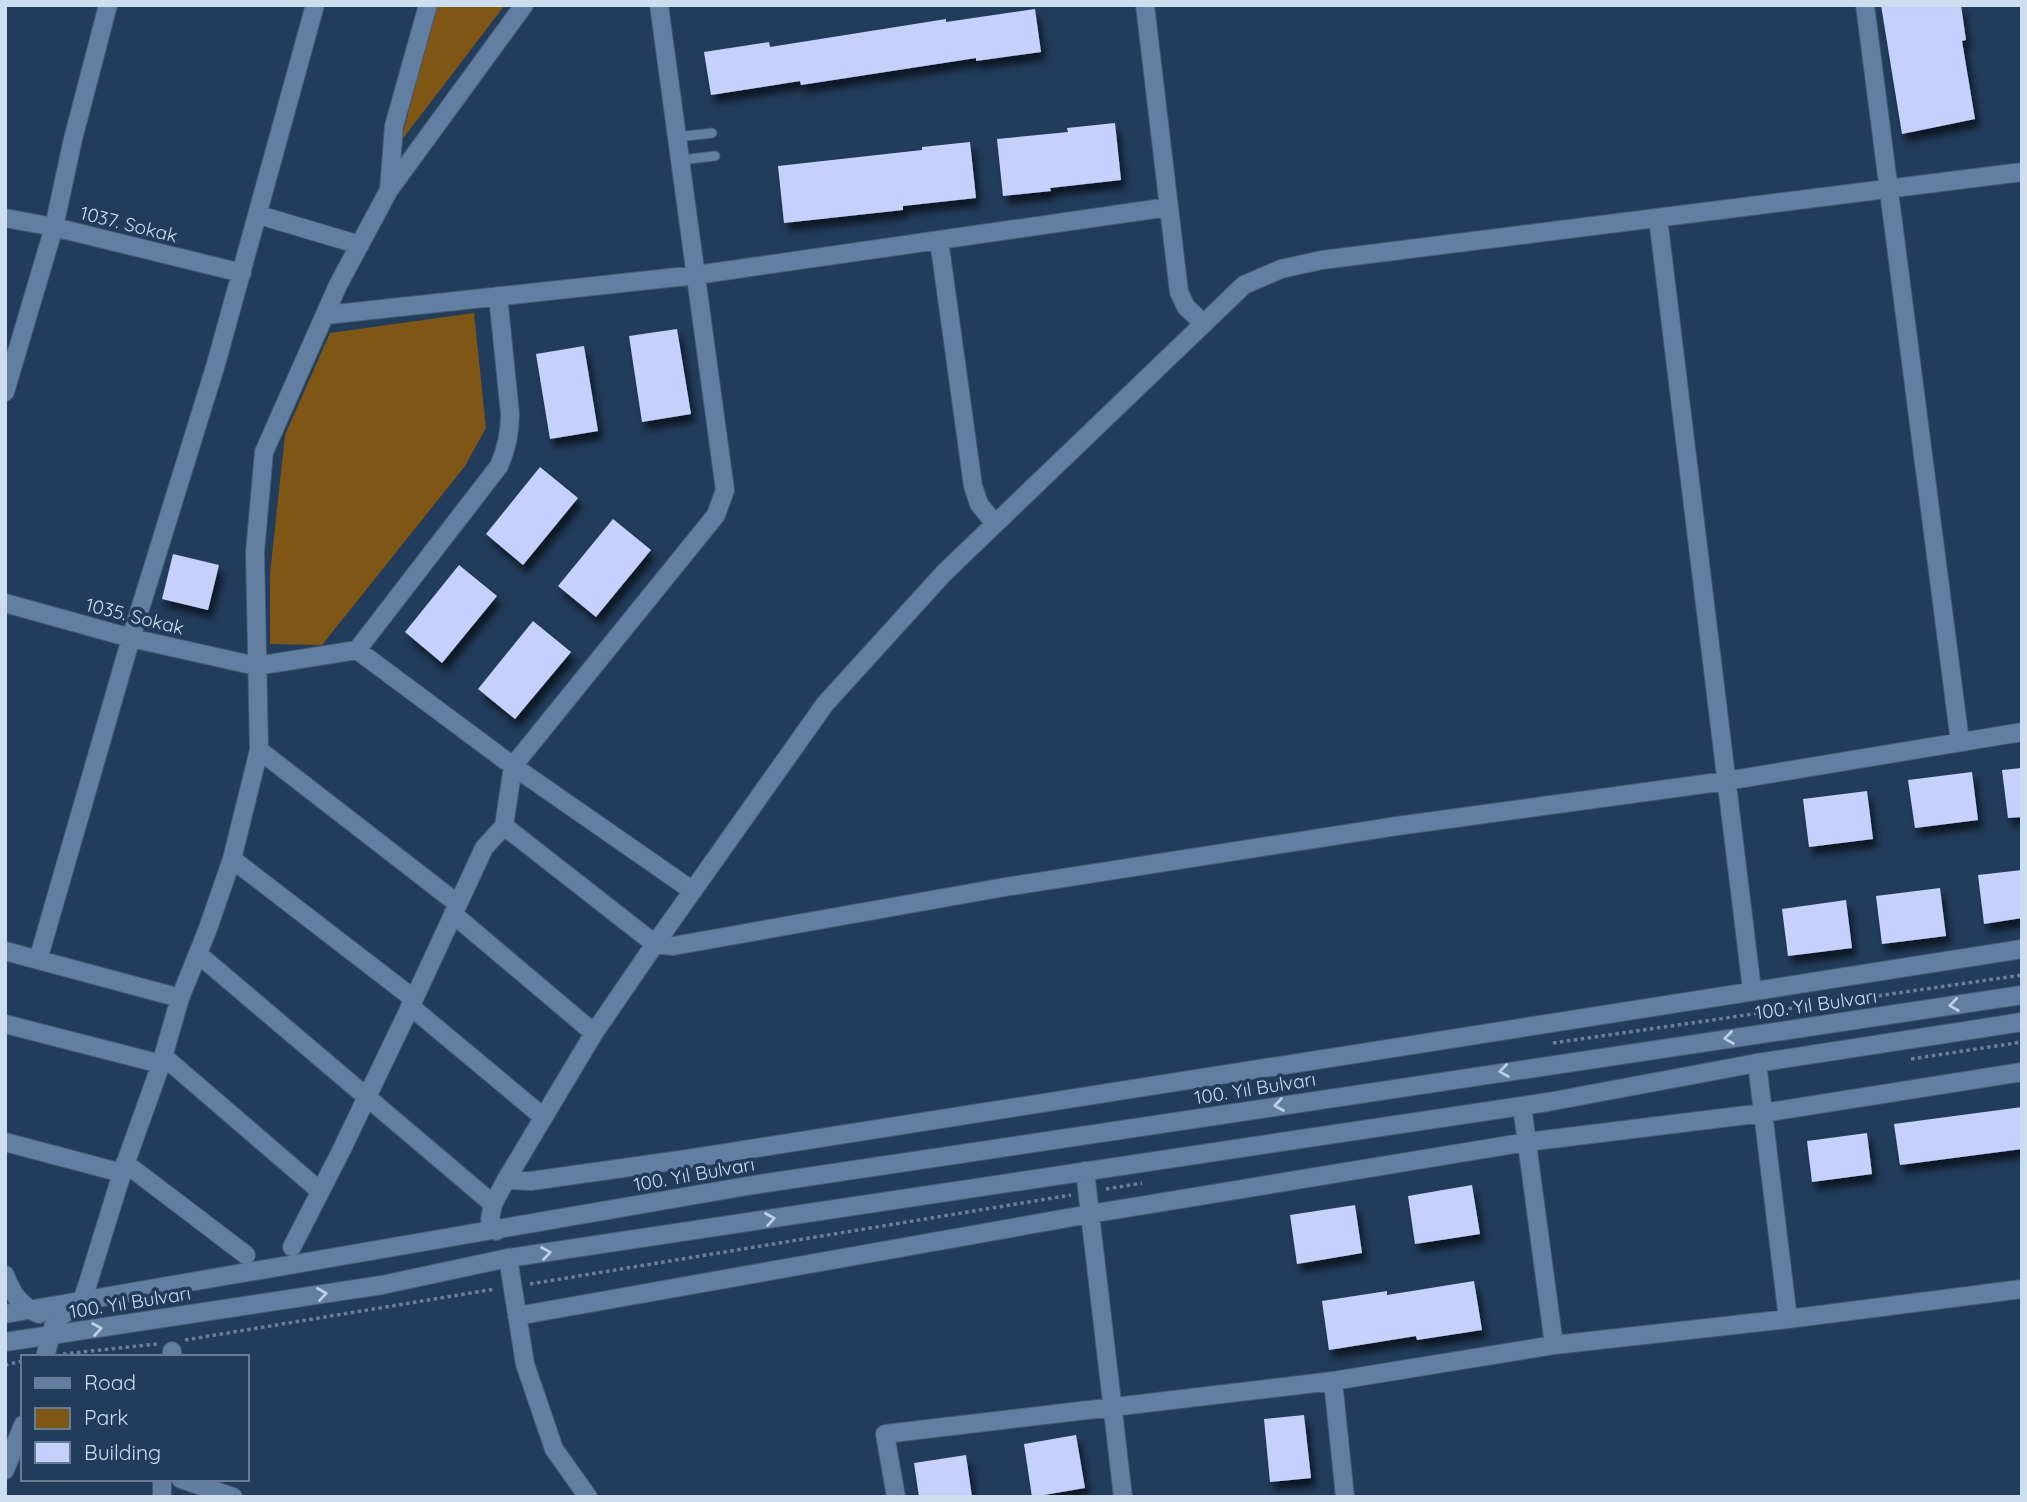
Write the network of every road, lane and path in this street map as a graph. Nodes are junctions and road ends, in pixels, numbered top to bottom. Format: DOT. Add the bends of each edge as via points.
graph roads {
  1 [pos="108,5"];
  2 [pos="315,5"];
  3 [pos="428,5"];
  4 [pos="524,5"];
  5 [pos="659,5"];
  6 [pos="1145,5"];
  7 [pos="1865,5"];
  8 [pos="712,134"];
  9 [pos="677,137"];
  10 [pos="715,156"];
  11 [pos="680,160"];
  12 [pos="2022,172"];
  13 [pos="1889,188"];
  14 [pos="388,190"];
  15 [pos="1169,207"];
  16 [pos="259,215"];
  17 [pos="5,218"];
  18 [pos="1658,218"];
  19 [pos="54,227"];
  20 [pos="939,240"];
  21 [pos="360,245"];
  22 [pos="242,273"];
  23 [pos="696,275"];
  24 [pos="498,296"];
  25 [pos="326,315"];
  26 [pos="1203,323"];
  27 [pos="5,392"];
  28 [pos="995,524"];
  29 [pos="5,603"];
  30 [pos="131,638"];
  31 [pos="357,650"];
  32 [pos="256,666"];
  33 [pos="2022,732"];
  34 [pos="1960,742"];
  35 [pos="259,750"];
  36 [pos="513,766"];
  37 [pos="1726,781"];
  38 [pos="504,826"];
  39 [pos="232,859"];
  40 [pos="693,891"];
  41 [pos="455,909"];
  42 [pos="654,944"];
  43 [pos="2022,949"];
  44 [pos="5,950"];
  45 [pos="198,954"];
  46 [pos="38,960"];
  47 [pos="1752,990"];
  48 [pos="2022,995"];
  49 [pos="180,998"];
  50 [pos="412,1003"];
  51 [pos="2022,1022"];
  52 [pos="5,1024"];
  53 [pos="594,1033"];
  54 [pos="2022,1042"];
  55 [pos="1911,1059"];
  56 [pos="162,1060"];
  57 [pos="1757,1063"];
  58 [pos="2022,1072"];
  59 [pos="367,1097"];
  60 [pos="1522,1106"];
  61 [pos="1763,1113"];
  62 [pos="542,1116"];
  63 [pos="5,1142"];
  64 [pos="1527,1142"];
  65 [pos="124,1168"];
  66 [pos="1085,1171"];
  67 [pos="506,1180"];
  68 [pos="320,1191"];
  69 [pos="1071,1195"];
  70 [pos="492,1204"];
  71 [pos="1090,1214"];
  72 [pos="496,1231"];
  73 [pos="292,1247"];
  74 [pos="246,1255"];
  75 [pos="508,1258"];
  76 [pos="5,1275"];
  77 [pos="529,1284"];
  78 [pos="494,1289"];
  79 [pos="2022,1289"];
  80 [pos="81,1303"];
  81 [pos="31,1310"];
  82 [pos="5,1314"];
  83 [pos="517,1317"];
  84 [pos="1788,1319"];
  85 [pos="53,1328"];
  86 [pos="5,1342"];
  87 [pos="1554,1345"];
  88 [pos="172,1348"];
  89 [pos="54,1355"];
  90 [pos="1333,1381"];
  91 [pos="1112,1407"];
  92 [pos="21,1429"];
  93 [pos="5,1470"];
  94 [pos="187,1481"];
  95 [pos="233,1497"];
  96 [pos="588,1497"];
  97 [pos="896,1497"];
  98 [pos="1123,1497"];
  99 [pos="1345,1497"];
  1 -- 19 [label="street"];
  2 -- 16 [label="street"];
  3 -- 14 [label="street" via="394,126"];
  4 -- 14 [label="street"];
  5 -- 9 [label="street"];
  6 -- 15 [label="street"];
  7 -- 13 [label="street"];
  8 -- 9 [label="lane"];
  9 -- 11 [label="street"];
  10 -- 11 [label="lane"];
  11 -- 23 [label="street"];
  12 -- 13 [label="street"];
  13 -- 18 [label="street"];
  13 -- 34 [label="street"];
  14 -- 21 [label="street"];
  15 -- 20 [label="street"];
  15 -- 26 [label="street" via="1179,292 1186,307"];
  16 -- 21 [label="street"];
  16 -- 22 [label="street"];
  17 -- 19 [label="street, 1037. Sokak"];
  18 -- 26 [label="street" via="1302,263 1244,285"];
  18 -- 37 [label="street"];
  19 -- 22 [label="street, 1037. Sokak"];
  19 -- 27 [label="street"];
  20 -- 23 [label="street"];
  20 -- 28 [label="street" via="973,486 979,504"];
  21 -- 25 [label="street"];
  22 -- 30 [label="street"];
  23 -- 24 [label="street"];
  23 -- 36 [label="street" via="725,490 716,515"];
  24 -- 25 [label="street"];
  24 -- 31 [label="street" via="510,414 504,454"];
  25 -- 32 [label="street" via="264,452 256,552"];
  26 -- 28 [label="street"];
  28 -- 40 [label="street" via="825,704"];
  29 -- 30 [label="street, 1035. Sokak"];
  30 -- 32 [label="street, 1035. Sokak"];
  30 -- 46 [label="street"];
  31 -- 32 [label="street"];
  31 -- 36 [label="street"];
  32 -- 35 [label="street"];
  33 -- 34 [label="street"];
  34 -- 37 [label="street"];
  35 -- 39 [label="street"];
  35 -- 41 [label="street"];
  36 -- 38 [label="street"];
  36 -- 40 [label="street"];
  37 -- 42 [label="street" via="1383,828 1005,887 673,946"];
  37 -- 47 [label="street"];
  38 -- 41 [label="street" via="484,848"];
  38 -- 42 [label="street"];
  39 -- 45 [label="street"];
  39 -- 50 [label="street"];
  40 -- 42 [label="street"];
  41 -- 50 [label="street"];
  41 -- 53 [label="street"];
  42 -- 53 [label="street"];
  43 -- 47 [label="street"];
  44 -- 46 [label="street"];
  45 -- 49 [label="street"];
  45 -- 59 [label="street"];
  46 -- 49 [label="street"];
  47 -- 67 [label="street" via="687,1158 531,1181"];
  48 -- 72 [label="street, 100. Yıl Bulvarı, one-way" via="754,1185"];
  49 -- 56 [label="street"];
  50 -- 59 [label="street"];
  50 -- 62 [label="street"];
  51 -- 57 [label="street, 100. Yıl Bulvarı"];
  52 -- 56 [label="street"];
  53 -- 62 [label="street"];
  54 -- 55 [label="path"];
  56 -- 65 [label="street"];
  56 -- 68 [label="street"];
  57 -- 60 [label="street, 100. Yıl Bulvarı"];
  57 -- 61 [label="street"];
  58 -- 61 [label="street"];
  59 -- 68 [label="street"];
  59 -- 70 [label="street"];
  60 -- 64 [label="street"];
  60 -- 66 [label="street, 100. Yıl Bulvarı"];
  61 -- 64 [label="street"];
  61 -- 84 [label="street"];
  62 -- 67 [label="street"];
  63 -- 65 [label="street"];
  64 -- 71 [label="street"];
  64 -- 87 [label="street"];
  65 -- 74 [label="street"];
  65 -- 80 [label="street"];
  66 -- 71 [label="street"];
  75 -- 66 [label="street, 100. Yıl Bulvarı, one-way"];
  67 -- 70 [label="street"];
  68 -- 73 [label="street"];
  69 -- 77 [label="path"];
  70 -- 72 [label="street" via="490,1219"];
  71 -- 83 [label="street"];
  71 -- 91 [label="street"];
  72 -- 75 [label="street"];
  72 -- 80 [label="street, 100. Yıl Bulvarı"];
  75 -- 83 [label="street"];
  85 -- 75 [label="street, 100. Yıl Bulvarı, one-way" via="382,1285"];
  76 -- 81 [label="street" via="15,1297"];
  78 -- 88 [label="path"];
  79 -- 84 [label="street"];
  80 -- 81 [label="street, 100. Yıl Bulvarı"];
  80 -- 85 [label="street"];
  81 -- 82 [label="street, 100. Yıl Bulvarı"];
  81 -- 85 [label="street"];
  83 -- 96 [label="street" via="524,1364 554,1449"];
  84 -- 87 [label="street"];
  85 -- 86 [label="street, 100. Yıl Bulvarı"];
  85 -- 89 [label="street"];
  87 -- 90 [label="street"];
  88 -- 89 [label="path"];
  90 -- 91 [label="street"];
  90 -- 99 [label="street"];
  91 -- 97 [label="street" via="885,1434"];
  91 -- 98 [label="street"];
  92 -- 93 [label="street"];
  94 -- 95 [label="street"];
}
